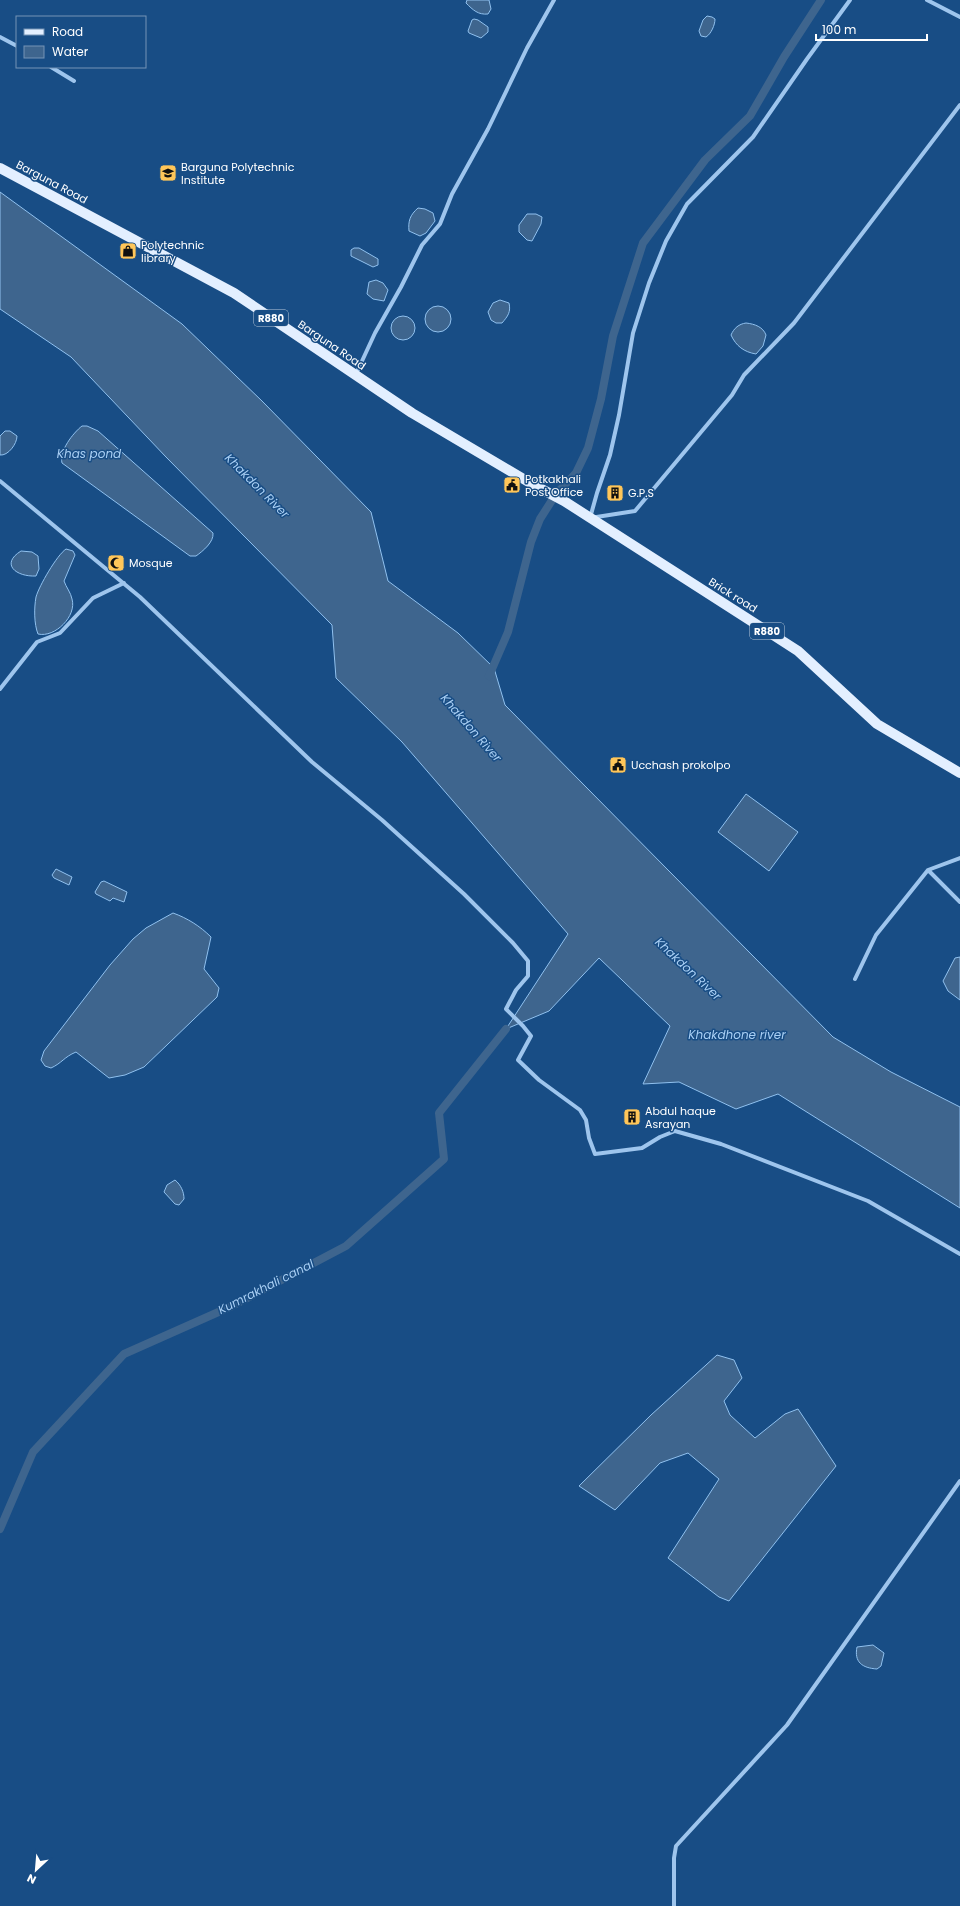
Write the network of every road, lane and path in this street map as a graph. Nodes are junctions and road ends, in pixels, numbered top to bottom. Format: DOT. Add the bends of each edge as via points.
graph roads {
  1 [pos="554,0"];
  2 [pos="850,0"];
  3 [pos="928,0"];
  4 [pos="960,17"];
  5 [pos="0,38"];
  6 [pos="16,46"];
  7 [pos="53,68"];
  8 [pos="74,81"];
  9 [pos="960,105"];
  10 [pos="0,168"];
  11 [pos="355,375"];
  12 [pos="0,481"];
  13 [pos="564,501"];
  14 [pos="590,518"];
  15 [pos="124,583"];
  16 [pos="0,689"];
  17 [pos="960,773"];
  18 [pos="960,858"];
  19 [pos="928,870"];
  20 [pos="960,902"];
  21 [pos="855,979"];
  22 [pos="960,1254"];
  23 [pos="960,1481"];
  24 [pos="674,1906"];
  1 -- 11 [label="street" via="452,194 440,224 422,246"];
  2 -- 14 [label="street" via="753,137 687,204 666,241 633,333 610,455"];
  3 -- 4 [label="street"];
  5 -- 6 [label="street"];
  7 -- 8 [label="street"];
  9 -- 14 [label="street" via="794,324 744,376 732,395 635,511"];
  10 -- 11 [label="main road, Barguna Road / R880" via="234,293"];
  11 -- 13 [label="main road, Barguna Road / R880" via="412,412"];
  12 -- 15 [label="street"];
  13 -- 14 [label="main road, Brick road / R880"];
  14 -- 17 [label="main road, Brick road / R880" via="798,651 877,724"];
  15 -- 16 [label="street" via="93,598 60,633 36,642"];
  15 -- 22 [label="street" via="312,762 382,820 464,894 528,961 528,976 516,990 506,1009 531,1036 518,1060 539,1080 580,1110 586,1120 589,1138 596,1154 642,1148 675,1131 721,1144 868,1201"];
  18 -- 19 [label="street"];
  19 -- 20 [label="street"];
  19 -- 21 [label="street" via="876,935"];
  23 -- 24 [label="street" via="787,1725 676,1846"];
}
